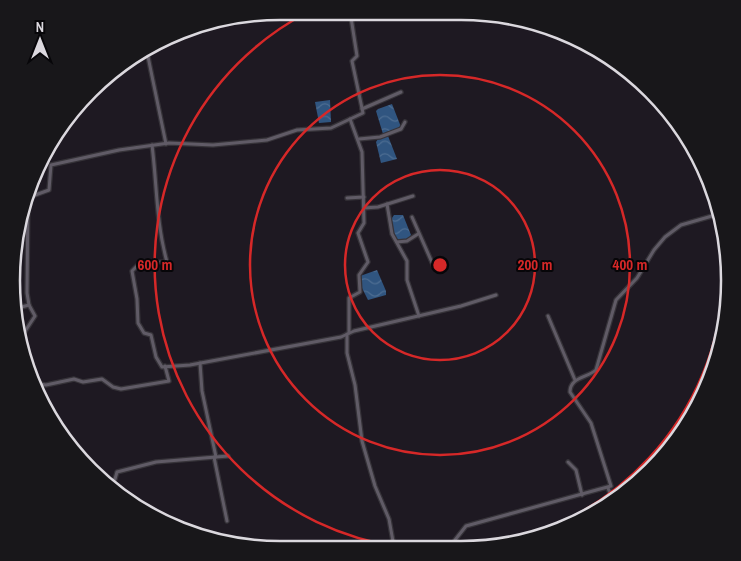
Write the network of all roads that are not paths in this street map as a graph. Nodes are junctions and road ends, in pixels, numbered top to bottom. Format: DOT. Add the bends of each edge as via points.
graph roads {
  1 [pos="351,20"];
  2 [pos="148,56"];
  3 [pos="401,92"];
  4 [pos="362,109"];
  5 [pos="350,119"];
  6 [pos="405,122"];
  7 [pos="359,139"];
  8 [pos="166,144"];
  9 [pos="152,145"];
  10 [pos="35,194"];
  11 [pos="413,196"];
  12 [pos="364,197"];
  13 [pos="347,198"];
  14 [pos="387,204"];
  15 [pos="364,208"];
  16 [pos="713,216"];
  17 [pos="412,217"];
  18 [pos="28,218"];
  19 [pos="418,234"];
  20 [pos="397,242"];
  21 [pos="434,266"];
  22 [pos="496,296"];
  23 [pos="29,305"];
  24 [pos="22,307"];
  25 [pos="419,316"];
  26 [pos="548,316"];
  27 [pos="25,331"];
  28 [pos="348,333"];
  29 [pos="200,363"];
  30 [pos="164,366"];
  31 [pos="575,380"];
  32 [pos="42,384"];
  33 [pos="228,456"];
  34 [pos="215,457"];
  35 [pos="568,462"];
  36 [pos="114,480"];
  37 [pos="608,488"];
  38 [pos="610,493"];
  39 [pos="582,495"];
  40 [pos="227,520"];
  41 [pos="393,541"];
  42 [pos="455,541"];
  1 -- 4 [label="street" via="357,56 352,61"];
  2 -- 8 [label="street"];
  3 -- 4 [label="street"];
  4 -- 5 [label="street" via="363,113"];
  5 -- 7 [label="street"];
  5 -- 8 [label="street" via="331,128 297,130 259,141 213,145"];
  6 -- 7 [label="street" via="402,129 380,137"];
  7 -- 12 [label="street"];
  8 -- 9 [label="street"];
  9 -- 10 [label="street" via="51,165 49,190"];
  9 -- 30 [label="street" via="158,220 167,262 140,263 132,271 138,323 144,333 151,335 156,357"];
  11 -- 14 [label="street"];
  12 -- 13 [label="street"];
  12 -- 15 [label="street"];
  14 -- 15 [label="street"];
  14 -- 20 [label="street" via="391,230"];
  15 -- 28 [label="street" via="364,225 358,233 368,262 359,275 360,292 349,298"];
  16 -- 31 [label="street" via="681,225 654,250 637,278 616,300 596,370"];
  17 -- 19 [label="street"];
  18 -- 23 [label="street"];
  19 -- 20 [label="street" via="407,241"];
  19 -- 21 [label="street" via="422,235"];
  20 -- 25 [label="street" via="407,261 407,280"];
  22 -- 25 [label="street"];
  23 -- 24 [label="street"];
  23 -- 27 [label="street" via="35,316"];
  25 -- 28 [label="street"];
  26 -- 31 [label="street"];
  28 -- 29 [label="street" via="341,337"];
  28 -- 41 [label="street" via="347,353 355,385 362,442 389,519"];
  29 -- 30 [label="street"];
  29 -- 34 [label="street"];
  30 -- 32 [label="street" via="169,381 121,389 102,379"];
  31 -- 37 [label="street" via="570,392 586,413 595,433 612,484"];
  33 -- 34 [label="street"];
  34 -- 36 [label="street" via="136,465 117,472"];
  34 -- 40 [label="street"];
  35 -- 39 [label="street" via="576,470"];
  37 -- 38 [label="street"];
  37 -- 39 [label="street"];
  39 -- 42 [label="street" via="466,526"];
}
